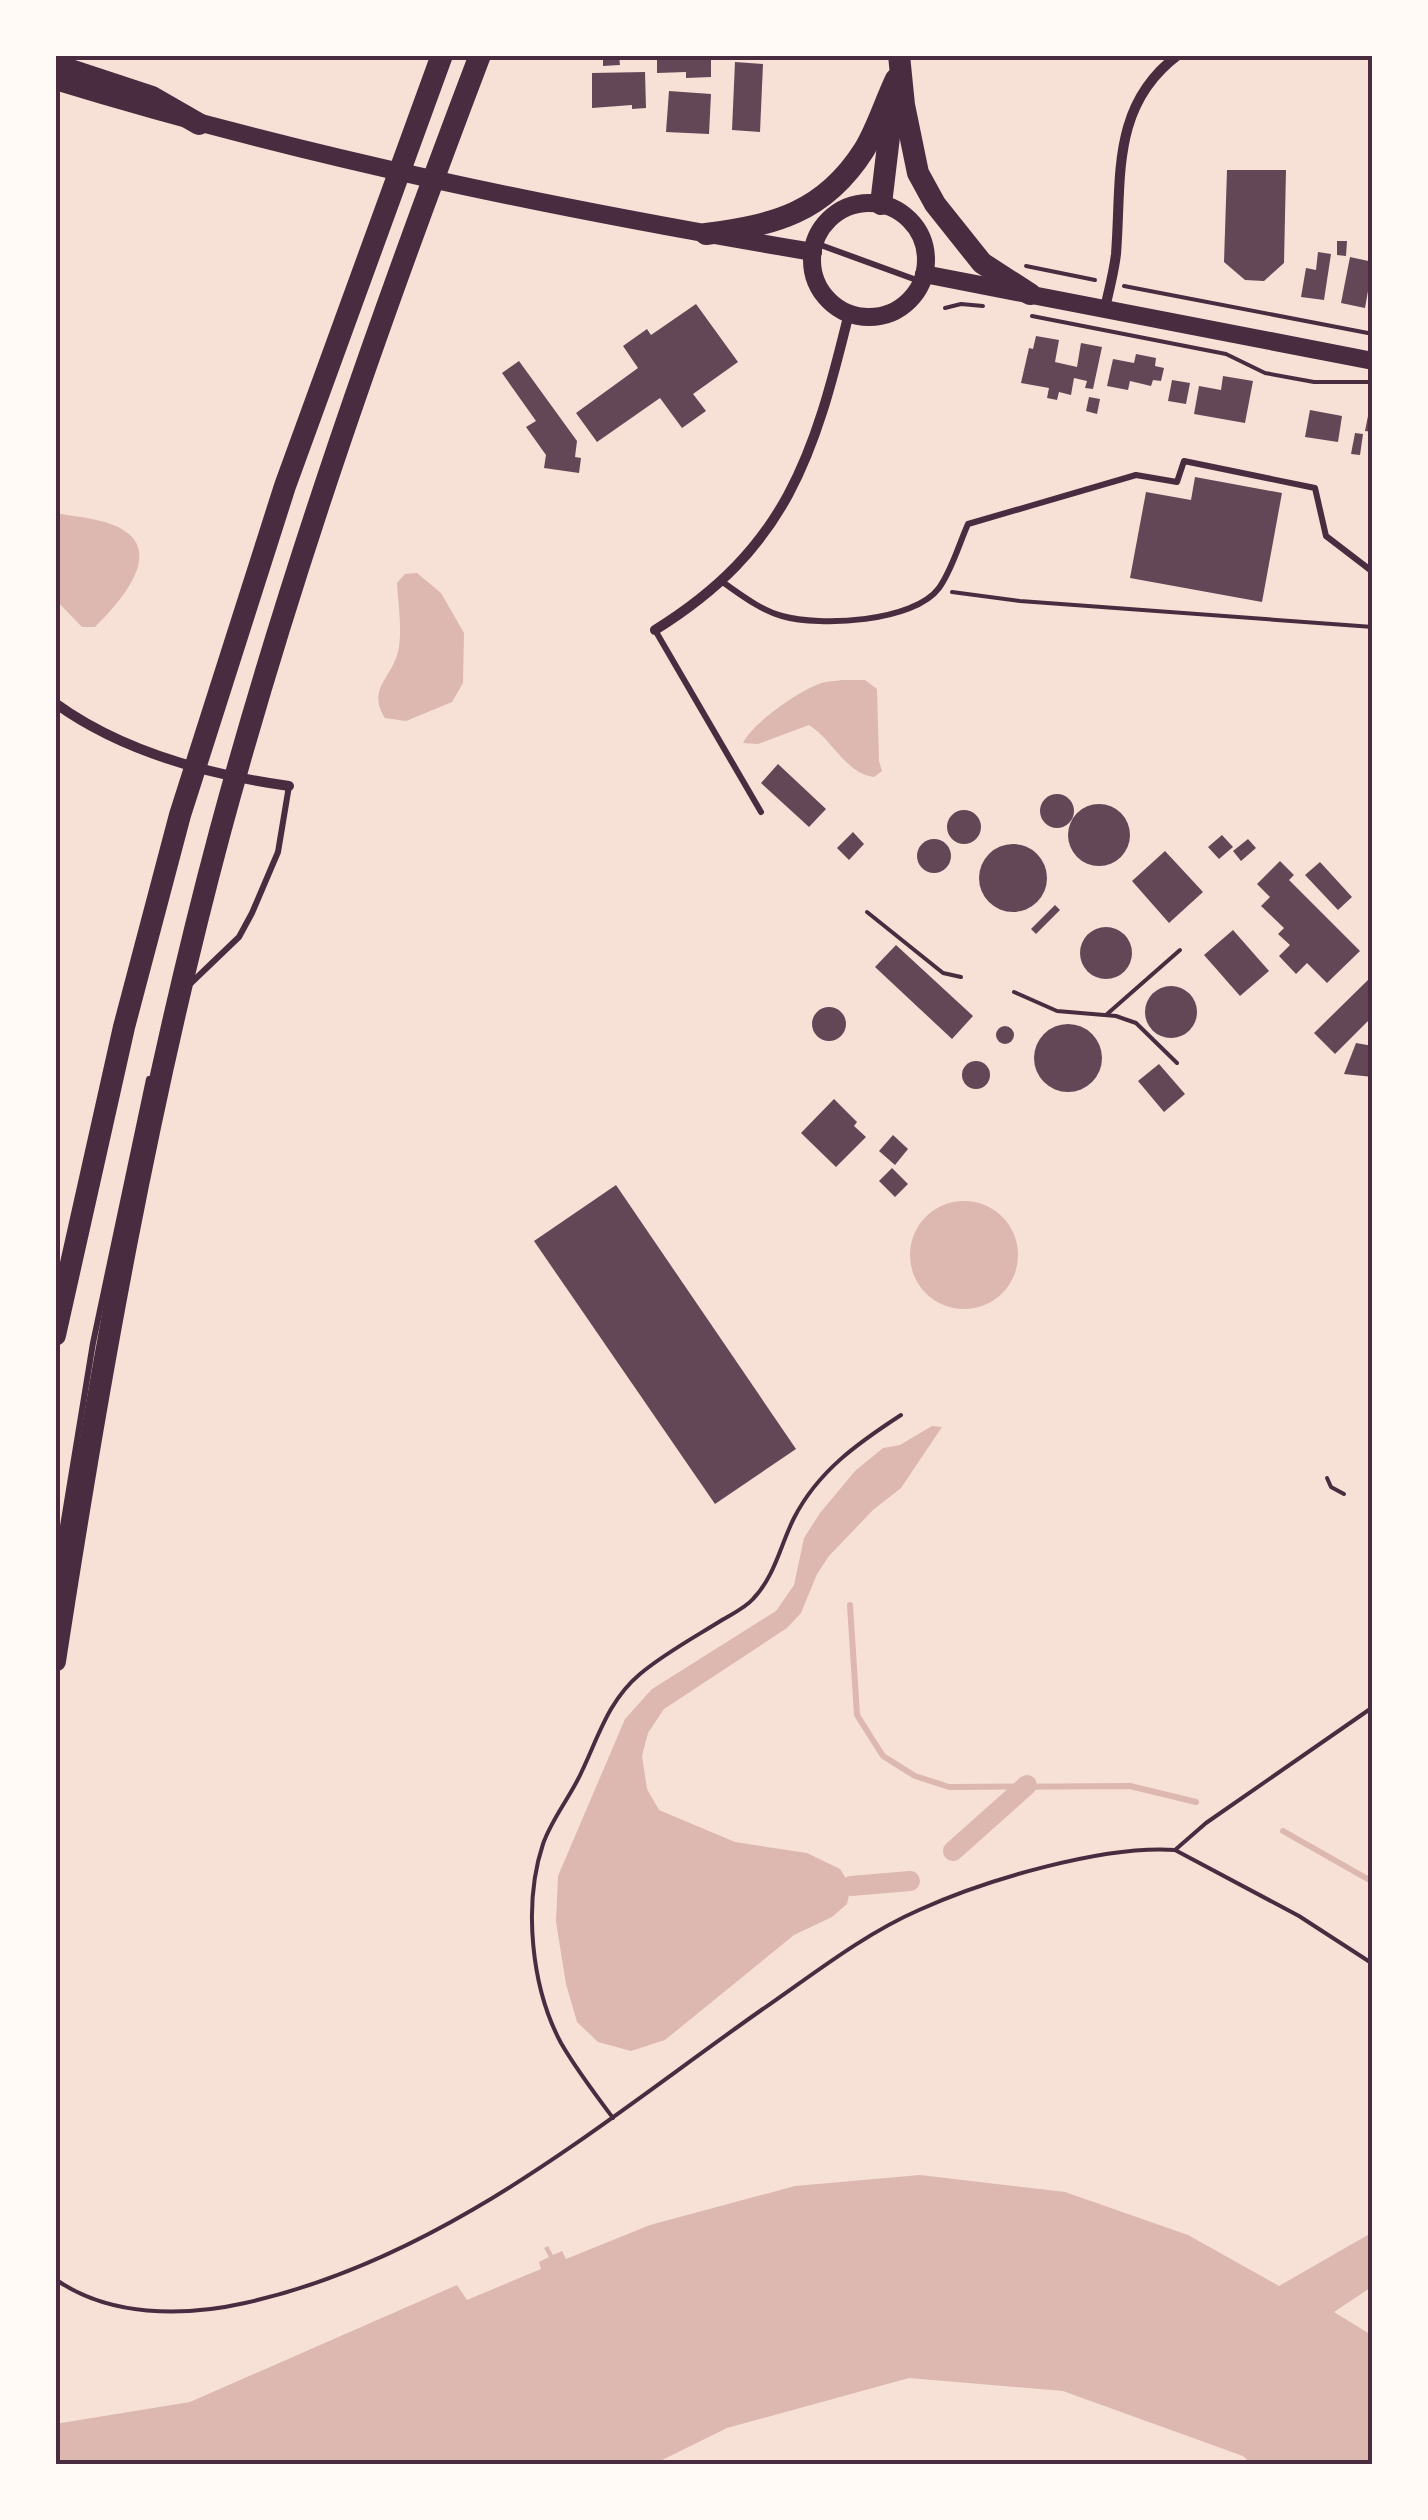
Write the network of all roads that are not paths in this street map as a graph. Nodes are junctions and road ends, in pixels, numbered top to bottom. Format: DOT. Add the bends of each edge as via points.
graph roads {
  1 [pos="442,55"];
  2 [pos="480,55"];
  3 [pos="898,55"];
  4 [pos="1178,55"];
  5 [pos="55,65"];
  6 [pos="896,79"];
  7 [pos="55,81"];
  8 [pos="199,124"];
  9 [pos="881,204"];
  10 [pos="706,234"];
  11 [pos="814,248"];
  12 [pos="923,278"];
  13 [pos="1032,305"];
  14 [pos="1105,308"];
  15 [pos="848,312"];
  16 [pos="1373,361"];
  17 [pos="1373,572"];
  18 [pos="722,581"];
  19 [pos="654,630"];
  20 [pos="55,702"];
  21 [pos="289,786"];
  22 [pos="761,812"];
  23 [pos="165,1006"];
  24 [pos="152,1063"];
  25 [pos="55,1335"];
  26 [pos="55,1575"];
  27 [pos="55,1661"];
  1 -- 25 [label="highway" via="246,607 180,815 124,1026"];
  2 -- 27 [label="highway" via="406,250 221,831 169,1040 95,1405"];
  3 -- 6 [label="highway"];
  3 -- 13 [label="highway" via="918,173 934,204 982,263"];
  4 -- 14 [label="street" via="1146,86 1129,118"];
  5 -- 8 [label="highway" via="152,97"];
  6 -- 9 [label="highway"];
  6 -- 10 [label="highway" via="864,149 828,191 788,218"];
  7 -- 8 [label="main road"];
  8 -- 10 [label="main road" via="440,182"];
  9 -- 11 [label="main road" via="844,209 826,224"];
  9 -- 12 [label="main road" via="920,234"];
  10 -- 11 [label="main road"];
  11 -- 12 [label="lane"];
  11 -- 15 [label="main road" via="820,288"];
  12 -- 13 [label="main road"];
  12 -- 15 [label="main road" via="899,308 866,317"];
  13 -- 14 [label="main road"];
  14 -- 16 [label="main road"];
  15 -- 18 [label="street" via="813,440 783,508"];
  17 -- 18 [label="lane" via="1326,536 1315,488 1184,461 1178,482 1136,475 968,524 938,590 887,615 810,621 773,613"];
  18 -- 19 [label="street"];
  19 -- 22 [label="lane"];
  20 -- 21 [label="street" via="178,761"];
  21 -- 23 [label="lane" via="278,852 240,937"];
  24 -- 26 [label="lane" via="93,1343"];
}
